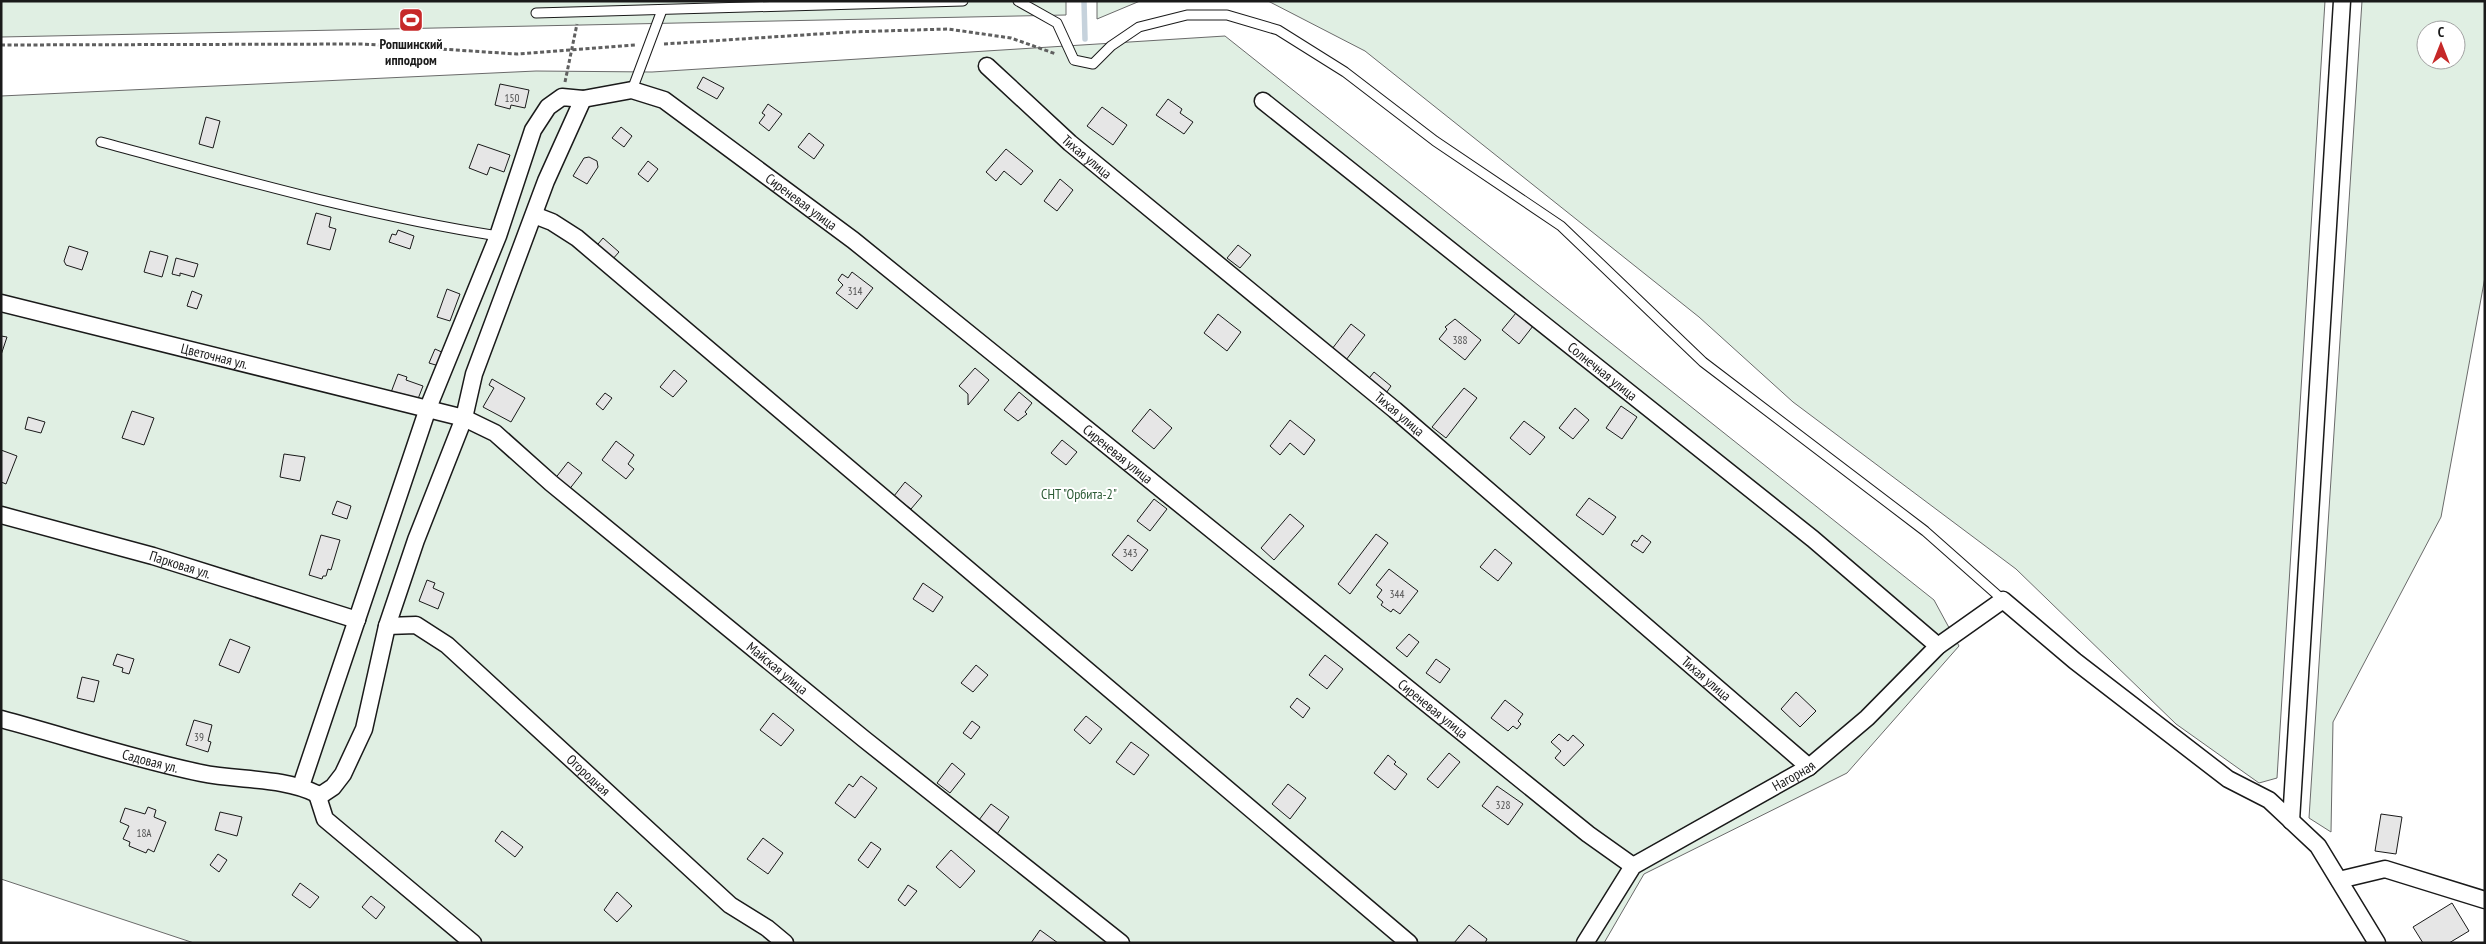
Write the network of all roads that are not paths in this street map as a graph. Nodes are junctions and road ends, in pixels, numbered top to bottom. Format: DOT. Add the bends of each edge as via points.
graph roads {
  1 [pos="963,1"];
  2 [pos="1018,1"];
  3 [pos="2342,1"];
  4 [pos="662,10"];
  5 [pos="536,13"];
  6 [pos="987,66"];
  7 [pos="632,90"];
  8 [pos="584,99"];
  9 [pos="1264,101"];
  10 [pos="101,142"];
  11 [pos="534,215"];
  12 [pos="498,236"];
  13 [pos="1,303"];
  14 [pos="428,408"];
  15 [pos="464,418"];
  16 [pos="1,515"];
  17 [pos="2002,600"];
  18 [pos="357,620"];
  19 [pos="387,626"];
  20 [pos="1938,646"];
  21 [pos="1,719"];
  22 [pos="1809,767"];
  23 [pos="301,786"];
  24 [pos="318,797"];
  25 [pos="2291,821"];
  26 [pos="1633,866"];
  27 [pos="2339,880"];
  28 [pos="2485,900"];
  29 [pos="473,943"];
  30 [pos="785,943"];
  31 [pos="1121,943"];
  32 [pos="1409,943"];
  33 [pos="1585,943"];
  34 [pos="2377,943"];
  1 -- 4 [label="lane"];
  2 -- 17 [label="lane" via="1057,23 1074,60 1093,64 1111,46 1139,27 1187,15 1227,15 1278,30 1345,72 1435,141 1561,226 1703,362 1926,531"];
  3 -- 25 [label="street"];
  4 -- 5 [label="lane"];
  4 -- 7 [label="lane"];
  6 -- 22 [label="street, Тихая улица" via="1070,143 1395,410"];
  7 -- 8 [label="street, Сиреневая улица"];
  7 -- 26 [label="street, Сиреневая улица" via="664,100 853,240 1588,834"];
  8 -- 11 [label="street"];
  8 -- 12 [label="street, Сиреневая улица" via="562,97 548,107 533,130"];
  9 -- 20 [label="street, Солнечная улица" via="1813,539"];
  10 -- 12 [label="lane" via="324,201"];
  11 -- 15 [label="street" via="474,374"];
  11 -- 32 [label="street" via="577,238"];
  12 -- 14 [label="street"];
  13 -- 14 [label="street, Цветочная ул."];
  14 -- 15 [label="street, Майская улица"];
  14 -- 18 [label="street"];
  15 -- 19 [label="street" via="416,540"];
  15 -- 31 [label="street, Майская улица" via="495,433 551,483 864,739"];
  16 -- 18 [label="street, Парковая ул." via="153,556"];
  17 -- 20 [label="street, Нагорная"];
  17 -- 25 [label="street" via="2228,779 2270,800"];
  18 -- 23 [label="street"];
  19 -- 24 [label="street" via="364,729 343,774 333,787"];
  19 -- 30 [label="street, Огородная" via="416,625 446,646 730,905"];
  20 -- 22 [label="street, Нагорная" via="1868,718"];
  21 -- 23 [label="street, Садовая ул." via="174,768"];
  22 -- 26 [label="street, Нагорная"];
  23 -- 24 [label="street"];
  24 -- 29 [label="street" via="324,819"];
  25 -- 27 [label="street" via="2318,846"];
  26 -- 33 [label="street, Нагорная"];
  27 -- 28 [label="street" via="2385,869"];
  27 -- 34 [label="street"];
}
